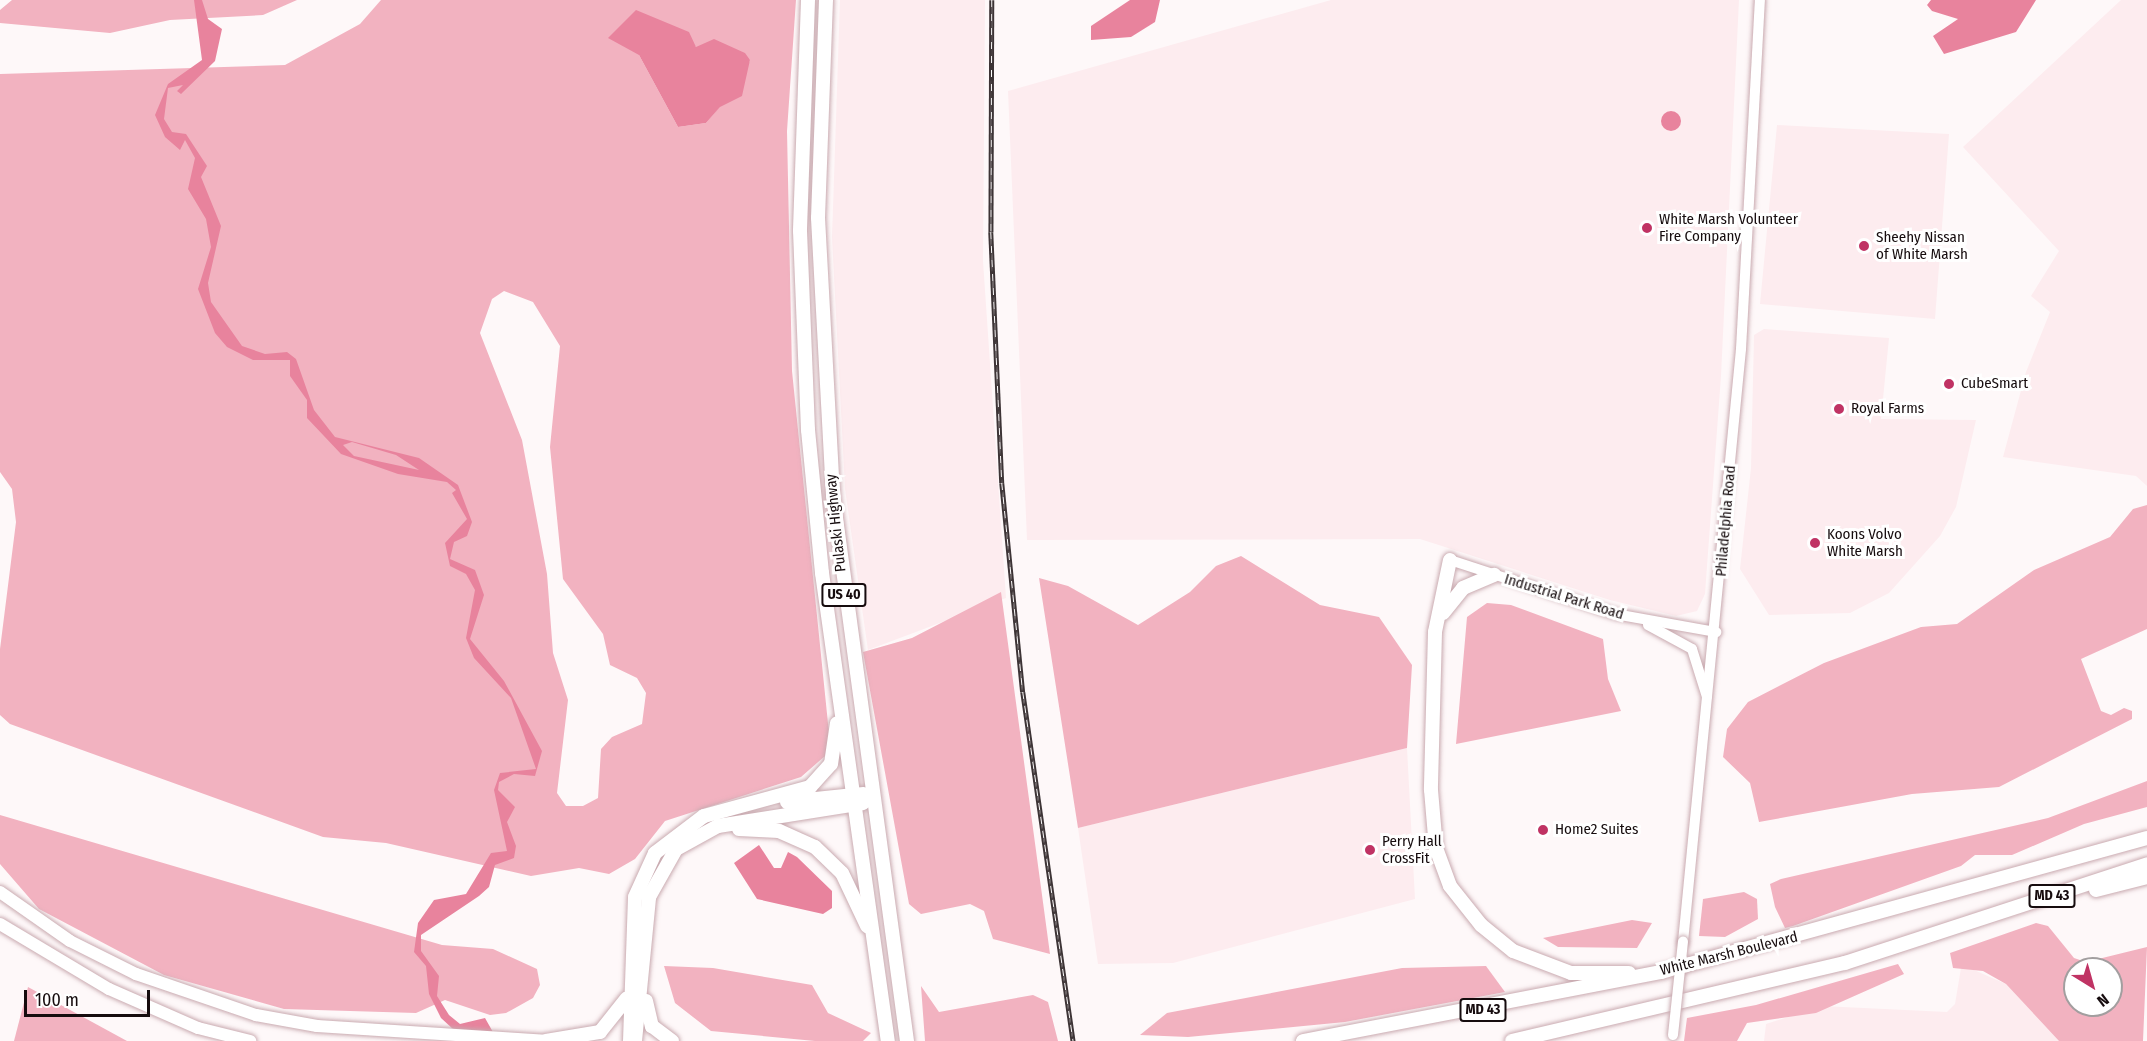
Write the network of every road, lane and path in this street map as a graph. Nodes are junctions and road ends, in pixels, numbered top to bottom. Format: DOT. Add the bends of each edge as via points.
graph roads {
  1 [pos="808,0"];
  2 [pos="826,0"];
  3 [pos="1760,0"];
  4 [pos="1450,560"];
  5 [pos="1494,575"];
  6 [pos="1634,618"];
  7 [pos="1435,632"];
  8 [pos="1716,632"];
  9 [pos="836,673"];
  10 [pos="1709,705"];
  11 [pos="876,796"];
  12 [pos="855,800"];
  13 [pos="714,813"];
  14 [pos="2147,828"];
  15 [pos="698,834"];
  16 [pos="2147,838"];
  17 [pos="2147,864"];
  18 [pos="2147,877"];
  19 [pos="1976,888"];
  20 [pos="0,892"];
  21 [pos="0,924"];
  22 [pos="1958,929"];
  23 [pos="875,954"];
  24 [pos="1661,972"];
  25 [pos="641,986"];
  26 [pos="629,994"];
  27 [pos="1569,1029"];
  28 [pos="1671,1039"];
  29 [pos="250,1041"];
  30 [pos="548,1041"];
  31 [pos="630,1041"];
  32 [pos="635,1041"];
  33 [pos="672,1041"];
  34 [pos="888,1041"];
  35 [pos="907,1041"];
  36 [pos="1303,1041"];
  37 [pos="1512,1041"];
  38 [pos="1534,1041"];
  1 -- 9 [label="highway, Pulaski Highway / US 40" via="801,162 802,320 808,430"];
  2 -- 11 [label="highway, Pulaski Highway / US 40" via="818,218 823,364 839,560"];
  3 -- 8 [label="main road, Philadelphia Road" via="1753,189"];
  4 -- 5 [label="main road, Industrial Park Road"];
  4 -- 7 [label="highway"];
  5 -- 6 [label="main road, Industrial Park Road"];
  5 -- 7 [label="highway" via="1450,598"];
  6 -- 8 [label="main road, Industrial Park Road"];
  6 -- 10 [label="main road" via="1692,649"];
  7 -- 24 [label="highway" via="1433,831 1450,886 1464,907 1513,951 1555,969 1596,974"];
  8 -- 10 [label="main road, Philadelphia Road"];
  9 -- 12 [label="highway, Pulaski Highway / US 40"];
  9 -- 13 [label="highway" via="837,748 824,774 798,793"];
  10 -- 28 [label="main road, Philadelphia Road, bridge"];
  11 -- 12 [label="highway"];
  11 -- 35 [label="highway, Pulaski Highway / US 40"];
  12 -- 13 [label="highway"];
  12 -- 15 [label="highway" via="732,823"];
  12 -- 23 [label="highway, Pulaski Highway / US 40"];
  13 -- 26 [label="highway" via="672,834 642,875 635,897"];
  14 -- 19 [label="highway" via="1997,875"];
  15 -- 23 [label="highway" via="767,829 814,847 849,884"];
  15 -- 25 [label="highway" via="668,857 652,887"];
  16 -- 19 [label="highway, White Marsh Boulevard / MD 43"];
  17 -- 22 [label="highway, MD 43"];
  18 -- 22 [label="highway"];
  19 -- 24 [label="highway, White Marsh Boulevard / MD 43"];
  20 -- 30 [label="main road" via="69,941 136,974 256,1015"];
  21 -- 29 [label="main road" via="109,989 198,1028"];
  22 -- 27 [label="highway, MD 43" via="1800,975"];
  23 -- 34 [label="highway, Pulaski Highway / US 40"];
  24 -- 36 [label="highway, White Marsh Boulevard / MD 43"];
  25 -- 32 [label="highway"];
  25 -- 33 [label="highway" via="652,1026"];
  26 -- 30 [label="highway" via="600,1032"];
  26 -- 31 [label="highway"];
  27 -- 37 [label="highway, MD 43"];
  27 -- 38 [label="highway"];
}
